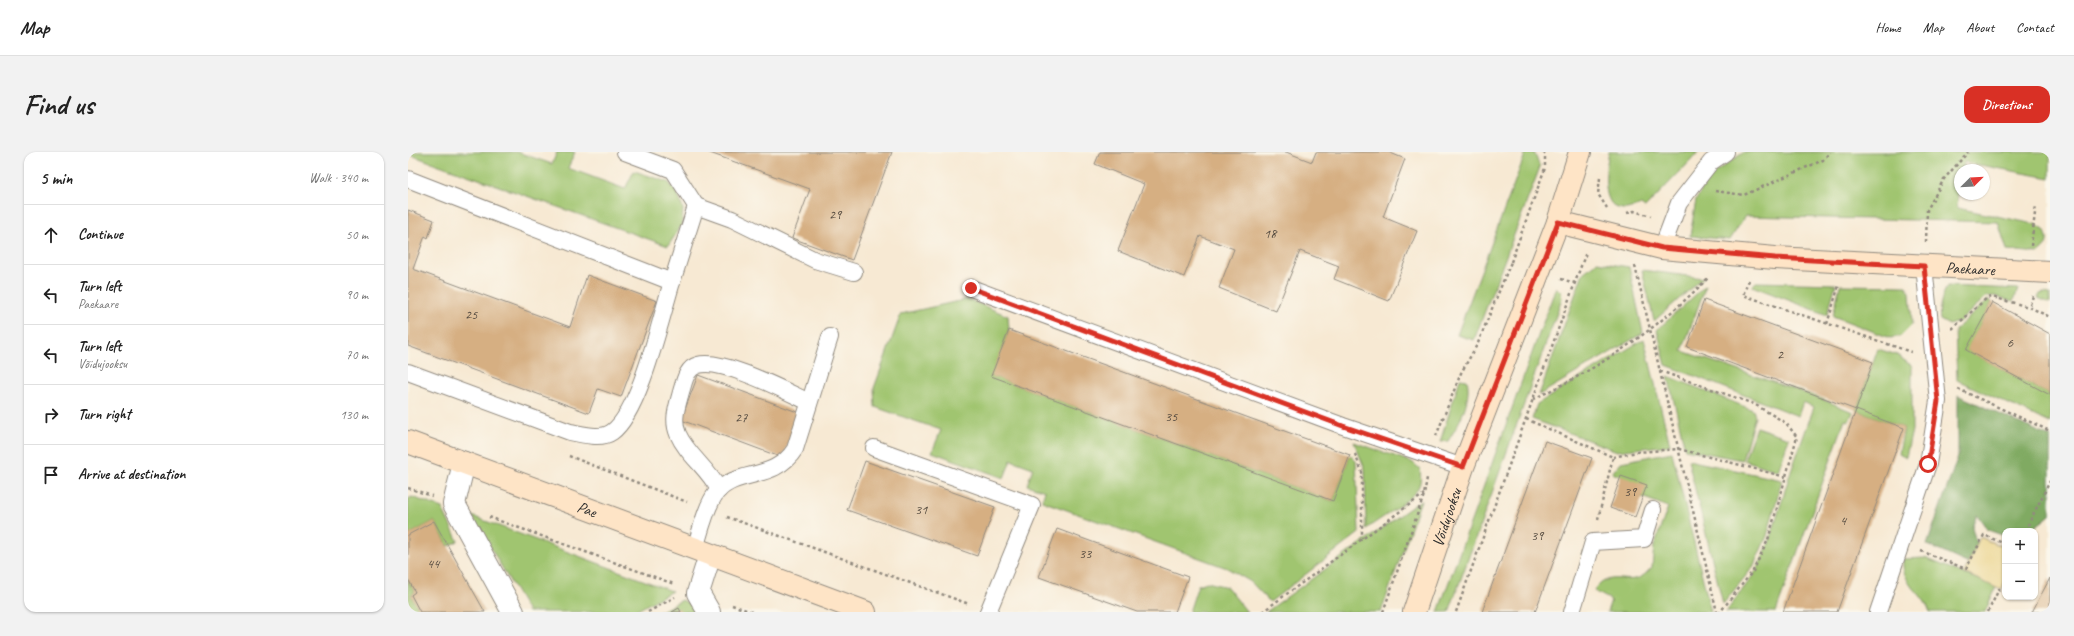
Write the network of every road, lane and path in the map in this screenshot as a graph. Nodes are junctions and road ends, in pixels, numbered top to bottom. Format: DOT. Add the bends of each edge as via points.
graph roads {
  1 [pos="625,152"];
  2 [pos="1543,152"];
  3 [pos="1580,152"];
  4 [pos="1726,152"];
  5 [pos="1830,152"];
  6 [pos="1968,152"];
  7 [pos="1715,157"];
  8 [pos="1602,172"];
  9 [pos="408,178"];
  10 [pos="1690,188"];
  11 [pos="2036,205"];
  12 [pos="696,206"];
  13 [pos="1610,211"];
  14 [pos="1622,214"];
  15 [pos="1558,222"];
  16 [pos="1672,222"];
  17 [pos="1662,248"];
  18 [pos="1585,255"];
  19 [pos="1634,262"];
  20 [pos="1517,264"];
  21 [pos="1924,266"];
  22 [pos="854,272"];
  23 [pos="2040,272"];
  24 [pos="1711,275"];
  25 [pos="1561,279"];
  26 [pos="1841,279"];
  27 [pos="672,282"];
  28 [pos="1575,283"];
  29 [pos="971,288"];
  30 [pos="1746,289"];
  31 [pos="2033,297"];
  32 [pos="2029,307"];
  33 [pos="2050,317"];
  34 [pos="1827,324"];
  35 [pos="1650,329"];
  36 [pos="1952,329"];
  37 [pos="830,337"];
  38 [pos="1934,360"];
  39 [pos="1660,371"];
  40 [pos="408,372"];
  41 [pos="1935,379"];
  42 [pos="1533,400"];
  43 [pos="810,402"];
  44 [pos="1526,419"];
  45 [pos="2050,431"];
  46 [pos="408,442"];
  47 [pos="874,448"];
  48 [pos="408,449"];
  49 [pos="1679,449"];
  50 [pos="1613,457"];
  51 [pos="454,460"];
  52 [pos="1463,467"];
  53 [pos="1363,478"];
  54 [pos="1786,478"];
  55 [pos="2050,481"];
  56 [pos="408,488"];
  57 [pos="719,490"];
  58 [pos="1424,493"];
  59 [pos="454,504"];
  60 [pos="1653,510"];
  61 [pos="2026,528"];
  62 [pos="1362,538"];
  63 [pos="1593,542"];
  64 [pos="1902,543"];
  65 [pos="2002,543"];
  66 [pos="702,552"];
  67 [pos="2002,588"];
  68 [pos="700,599"];
  69 [pos="513,612"];
  70 [pos="648,612"];
  71 [pos="752,612"];
  72 [pos="865,612"];
  73 [pos="988,612"];
  74 [pos="1262,612"];
  75 [pos="1414,612"];
  76 [pos="1456,612"];
  77 [pos="1572,612"];
  78 [pos="1718,612"];
  79 [pos="1878,612"];
  80 [pos="1988,612"];
  1 -- 12 [label="lane" via="673,170"];
  2 -- 20 [label="path" via="1545,168 1511,262"];
  3 -- 15 [label="street, Võidujooksu"];
  4 -- 7 [label="lane"];
  5 -- 10 [label="path" via="1823,160 1744,195"];
  6 -- 21 [label="path" via="1944,179 1927,210"];
  7 -- 10 [label="lane"];
  8 -- 13 [label="path" via="1598,194"];
  9 -- 27 [label="lane"];
  10 -- 16 [label="lane" via="1679,203"];
  11 -- 23 [label="path"];
  12 -- 22 [label="lane" via="732,219 815,260"];
  12 -- 27 [label="lane"];
  14 -- 16 [label="path" via="1634,211"];
  15 -- 17 [label="street, Paekaare"];
  15 -- 52 [label="street, Võidujooksu"];
  16 -- 17 [label="lane"];
  17 -- 21 [label="street, Paekaare" via="1775,258"];
  18 -- 28 [label="path"];
  19 -- 35 [label="path"];
  21 -- 23 [label="street, Paekaare"];
  21 -- 38 [label="lane"];
  24 -- 35 [label="path" via="1687,299"];
  25 -- 28 [label="path"];
  26 -- 34 [label="path"];
  27 -- 40 [label="lane" via="637,395 622,422 611,433 596,436 570,432"];
  28 -- 42 [label="path"];
  29 -- 52 [label="lane" via="1336,423"];
  30 -- 34 [label="path" via="1743,295"];
  31 -- 32 [label="path"];
  32 -- 33 [label="path"];
  32 -- 36 [label="path" via="1992,297 1987,298"];
  34 -- 38 [label="path"];
  35 -- 39 [label="path"];
  35 -- 42 [label="path" via="1631,345 1574,380"];
  37 -- 43 [label="lane"];
  38 -- 41 [label="lane"];
  39 -- 49 [label="path"];
  39 -- 54 [label="path" via="1754,404 1786,423 1797,437"];
  41 -- 45 [label="path"];
  41 -- 64 [label="lane" via="1938,401 1928,464"];
  42 -- 44 [label="path"];
  43 -- 57 [label="lane" via="795,449 788,460 770,470 730,482"];
  43 -- 57 [label="lane" via="760,379 717,365 697,365 690,370 685,377 675,414 675,425 678,435 710,474"];
  44 -- 50 [label="path"];
  44 -- 76 [label="path"];
  46 -- 51 [label="street, Pae"];
  47 -- 73 [label="lane" via="1032,505"];
  48 -- 51 [label="street, Pae"];
  49 -- 50 [label="path" via="1637,452"];
  49 -- 54 [label="path"];
  49 -- 78 [label="path"];
  50 -- 63 [label="path"];
  51 -- 59 [label="street"];
  51 -- 66 [label="street, Pae"];
  52 -- 75 [label="street, Võidujooksu"];
  53 -- 62 [label="path"];
  54 -- 78 [label="path" via="1768,540 1753,571"];
  55 -- 61 [label="path"];
  56 -- 59 [label="path"];
  57 -- 66 [label="lane" via="710,504"];
  58 -- 62 [label="path"];
  59 -- 68 [label="path"];
  59 -- 69 [label="street"];
  60 -- 63 [label="lane" via="1644,539"];
  62 -- 74 [label="path"];
  63 -- 77 [label="lane"];
  64 -- 65 [label="path" via="1966,569 1984,534"];
  64 -- 79 [label="lane"];
  66 -- 68 [label="street"];
  66 -- 72 [label="street, Pae"];
  67 -- 80 [label="path" via="1999,589"];
  68 -- 70 [label="path"];
  68 -- 71 [label="path"];
}
